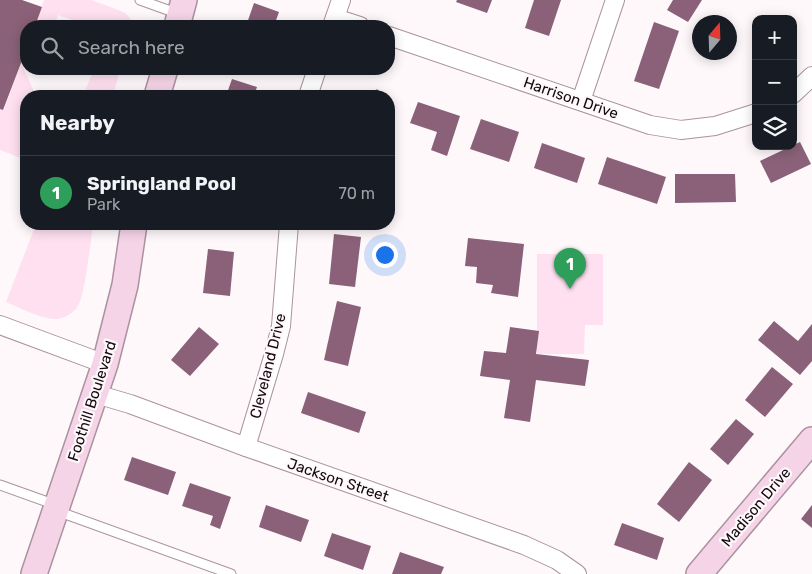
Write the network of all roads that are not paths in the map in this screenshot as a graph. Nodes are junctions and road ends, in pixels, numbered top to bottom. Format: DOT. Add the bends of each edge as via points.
graph roads {
  1 [pos="140,0"];
  2 [pos="341,0"];
  3 [pos="616,0"];
  4 [pos="180,14"];
  5 [pos="335,20"];
  6 [pos="395,38"];
  7 [pos="163,75"];
  8 [pos="315,75"];
  9 [pos="812,76"];
  10 [pos="159,90"];
  11 [pos="310,90"];
  12 [pos="797,90"];
  13 [pos="581,101"];
  14 [pos="752,114"];
  15 [pos="133,230"];
  16 [pos="288,230"];
  17 [pos="0,325"];
  18 [pos="105,364"];
  19 [pos="96,394"];
  20 [pos="812,440"];
  21 [pos="246,447"];
  22 [pos="0,485"];
  23 [pos="57,508"];
  24 [pos="34,574"];
  25 [pos="231,574"];
  26 [pos="577,574"];
  27 [pos="699,574"];
  1 -- 4 [label="lane"];
  2 -- 5 [label="street"];
  3 -- 13 [label="street"];
  6 -- 13 [label="street, Harrison Drive"];
  7 -- 10 [label="main road"];
  8 -- 11 [label="street"];
  9 -- 12 [label="street"];
  13 -- 14 [label="street, Harrison Drive" via="650,125 681,130 715,126"];
  15 -- 18 [label="main road, Foothill Boulevard" via="126,285"];
  16 -- 21 [label="street, Cleveland Drive" via="281,326"];
  17 -- 18 [label="street"];
  18 -- 19 [label="main road, Foothill Boulevard"];
  19 -- 21 [label="street, Jackson Street"];
  19 -- 23 [label="main road, Foothill Boulevard"];
  20 -- 27 [label="main road, Madison Drive"];
  21 -- 26 [label="street, Jackson Street" via="524,545"];
  22 -- 23 [label="lane"];
  23 -- 24 [label="main road, Foothill Boulevard"];
  23 -- 25 [label="lane"];
}
